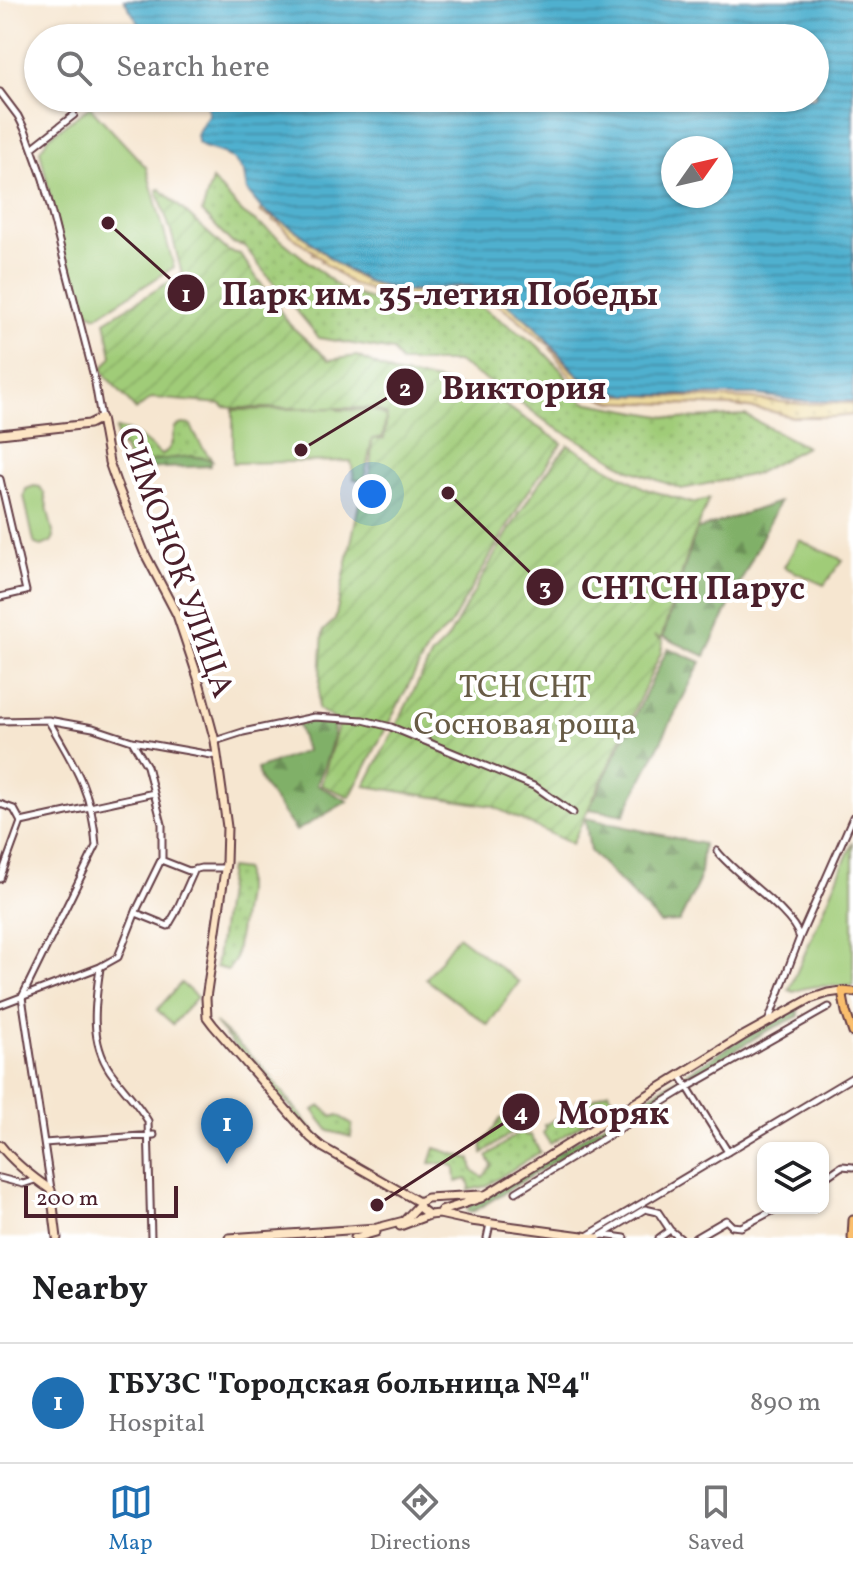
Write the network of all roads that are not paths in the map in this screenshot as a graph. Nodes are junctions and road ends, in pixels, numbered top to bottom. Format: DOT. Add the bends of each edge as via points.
graph roads {
  1 [pos="0,92"];
  2 [pos="74,115"];
  3 [pos="32,148"];
  4 [pos="101,418"];
  5 [pos="0,434"];
  6 [pos="0,479"];
  7 [pos="0,597"];
  8 [pos="48,720"];
  9 [pos="0,721"];
  10 [pos="132,741"];
  11 [pos="215,741"];
  12 [pos="217,756"];
  13 [pos="154,793"];
  14 [pos="0,804"];
  15 [pos="91,807"];
  16 [pos="573,813"];
  17 [pos="853,817"];
  18 [pos="21,822"];
  19 [pos="717,851"];
  20 [pos="161,860"];
  21 [pos="225,868"];
  22 [pos="195,869"];
  23 [pos="0,879"];
  24 [pos="136,913"];
  25 [pos="800,937"];
  26 [pos="100,967"];
  27 [pos="842,991"];
  28 [pos="853,992"];
  29 [pos="22,997"];
  30 [pos="0,1005"];
  31 [pos="829,1007"];
  32 [pos="767,1023"];
  33 [pos="853,1033"];
  34 [pos="680,1075"];
  35 [pos="853,1077"];
  36 [pos="688,1087"];
  37 [pos="151,1136"];
  38 [pos="44,1143"];
  39 [pos="0,1145"];
  40 [pos="567,1145"];
  41 [pos="728,1152"];
  42 [pos="574,1156"];
  43 [pos="853,1167"];
  44 [pos="829,1175"];
  45 [pos="0,1178"];
  46 [pos="35,1180"];
  47 [pos="51,1190"];
  48 [pos="516,1192"];
  49 [pos="487,1194"];
  50 [pos="434,1198"];
  51 [pos="419,1204"];
  52 [pos="440,1212"];
  53 [pos="766,1214"];
  54 [pos="429,1215"];
  55 [pos="853,1220"];
  56 [pos="490,1224"];
  57 [pos="670,1230"];
  58 [pos="366,1231"];
  59 [pos="562,1236"];
  60 [pos="599,1236"];
  61 [pos="587,1237"];
  62 [pos="57,1238"];
  63 [pos="151,1238"];
  64 [pos="229,1238"];
  65 [pos="355,1238"];
  66 [pos="487,1238"];
  67 [pos="625,1238"];
  68 [pos="659,1238"];
  69 [pos="680,1238"];
  70 [pos="695,1238"];
  71 [pos="852,1238"];
  1 -- 3 [label="street, СИМОНОК УЛИЦА"];
  2 -- 3 [label="street"];
  3 -- 4 [label="street, СИМОНОК УЛИЦА" via="82,325"];
  4 -- 5 [label="street" via="89,424"];
  4 -- 11 [label="street, СИМОНОК УЛИЦА" via="112,472 177,615"];
  6 -- 7 [label="street" via="26,591"];
  8 -- 9 [label="street"];
  8 -- 10 [label="street"];
  8 -- 15 [label="street" via="82,778"];
  10 -- 12 [label="street"];
  10 -- 13 [label="street" via="147,766"];
  11 -- 12 [label="street, СИМОНОК УЛИЦА"];
  11 -- 16 [label="street" via="314,717 363,720 525,782"];
  12 -- 21 [label="street, СИМОНОК УЛИЦА" via="227,827"];
  13 -- 15 [label="street"];
  13 -- 20 [label="street" via="162,824"];
  14 -- 18 [label="street" via="14,809"];
  15 -- 18 [label="street"];
  15 -- 29 [label="street" via="96,846"];
  17 -- 25 [label="street"];
  18 -- 23 [label="street"];
  19 -- 25 [label="street"];
  20 -- 22 [label="street"];
  20 -- 24 [label="street"];
  21 -- 22 [label="street"];
  21 -- 51 [label="street, СИМОНОК УЛИЦА" via="207,1017 310,1137"];
  22 -- 24 [label="street" via="168,926"];
  24 -- 26 [label="street" via="118,957"];
  25 -- 32 [label="street"];
  26 -- 29 [label="street"];
  26 -- 37 [label="street" via="94,1020 98,1046 140,1106"];
  27 -- 28 [label="main road"];
  27 -- 32 [label="street" via="810,999"];
  27 -- 33 [label="main road"];
  29 -- 30 [label="street"];
  29 -- 38 [label="street"];
  31 -- 36 [label="street"];
  32 -- 34 [label="street"];
  34 -- 36 [label="street"];
  34 -- 40 [label="street"];
  35 -- 41 [label="street"];
  36 -- 41 [label="street"];
  36 -- 42 [label="street"];
  37 -- 38 [label="street"];
  37 -- 63 [label="street"];
  38 -- 47 [label="street"];
  39 -- 46 [label="street"];
  40 -- 42 [label="street"];
  40 -- 49 [label="street"];
  41 -- 61 [label="street"];
  42 -- 48 [label="street"];
  43 -- 44 [label="street" via="842,1166"];
  45 -- 46 [label="street" via="23,1184"];
  46 -- 47 [label="street"];
  47 -- 62 [label="street"];
  49 -- 50 [label="street"];
  49 -- 52 [label="street"];
  50 -- 51 [label="street"];
  50 -- 52 [label="street"];
  51 -- 54 [label="street, СИМОНОК УЛИЦА"];
  51 -- 58 [label="street" via="404,1221"];
  52 -- 54 [label="street"];
  52 -- 56 [label="street"];
  53 -- 70 [label="street" via="741,1227 726,1220"];
  54 -- 58 [label="street"];
  55 -- 71 [label="main road"];
  56 -- 59 [label="street"];
  56 -- 66 [label="street"];
  57 -- 60 [label="street" via="658,1212 645,1209"];
  57 -- 68 [label="street"];
  57 -- 69 [label="street"];
  58 -- 64 [label="street"];
  58 -- 65 [label="street"];
  59 -- 61 [label="street"];
  60 -- 61 [label="street"];
  60 -- 67 [label="street"];
}
